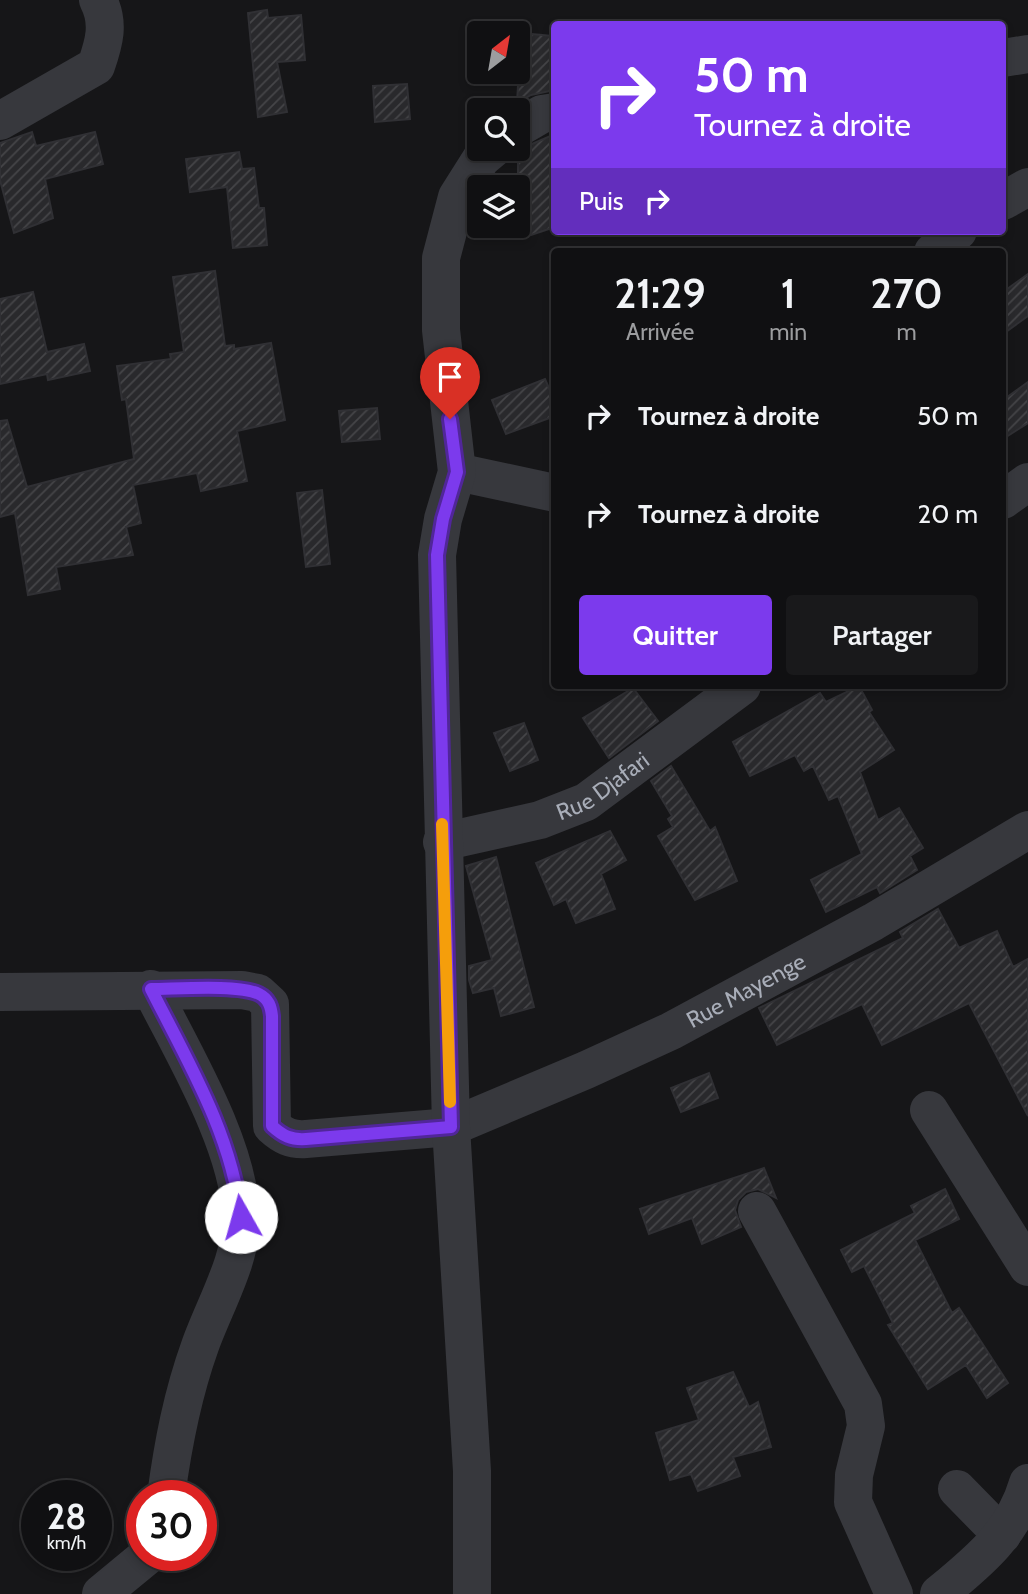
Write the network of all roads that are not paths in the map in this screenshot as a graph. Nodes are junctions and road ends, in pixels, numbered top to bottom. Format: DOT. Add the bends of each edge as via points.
graph roads {
  1 [pos="98,0"];
  2 [pos="1028,54"];
  3 [pos="1006,58"];
  4 [pos="0,121"];
  5 [pos="480,161"];
  6 [pos="1028,187"];
  7 [pos="1006,199"];
  8 [pos="953,235"];
  9 [pos="938,248"];
  10 [pos="457,472"];
  11 [pos="1028,482"];
  12 [pos="551,492"];
  13 [pos="1006,498"];
  14 [pos="738,689"];
  15 [pos="1028,830"];
  16 [pos="442,842"];
  17 [pos="151,989"];
  18 [pos="0,992"];
  19 [pos="929,1110"];
  20 [pos="451,1127"];
  21 [pos="757,1212"];
  22 [pos="1028,1267"];
  23 [pos="168,1480"];
  24 [pos="1028,1483"];
  25 [pos="957,1489"];
  26 [pos="1002,1535"];
  27 [pos="129,1571"];
  28 [pos="102,1594"];
  29 [pos="472,1594"];
  30 [pos="894,1594"];
  31 [pos="939,1594"];
  1 -- 4 [label="street" via="106,37 96,66"];
  2 -- 3 [label="street"];
  5 -- 10 [label="street" via="457,197 441,258 441,330"];
  6 -- 7 [label="street"];
  8 -- 9 [label="street"];
  10 -- 12 [label="street"];
  10 -- 16 [label="street" via="437,555"];
  11 -- 13 [label="street"];
  14 -- 16 [label="street, Rue Djafari" via="586,802 540,820"];
  15 -- 20 [label="street, Rue Mayenge" via="873,922 671,1031"];
  16 -- 20 [label="street"];
  17 -- 18 [label="street"];
  17 -- 20 [label="street, Rue Mayenge" via="242,990 271,1004 272,1126 281,1135 294,1140"];
  17 -- 23 [label="street" via="205,1095 237,1180 241,1217 235,1251 179,1408"];
  19 -- 22 [label="street"];
  20 -- 29 [label="street" via="472,1471"];
  21 -- 30 [label="street" via="863,1404 866,1426 854,1475 853,1502"];
  24 -- 26 [label="street" via="1020,1510"];
  25 -- 26 [label="street"];
  26 -- 31 [label="street"];
  27 -- 28 [label="street"];
}
